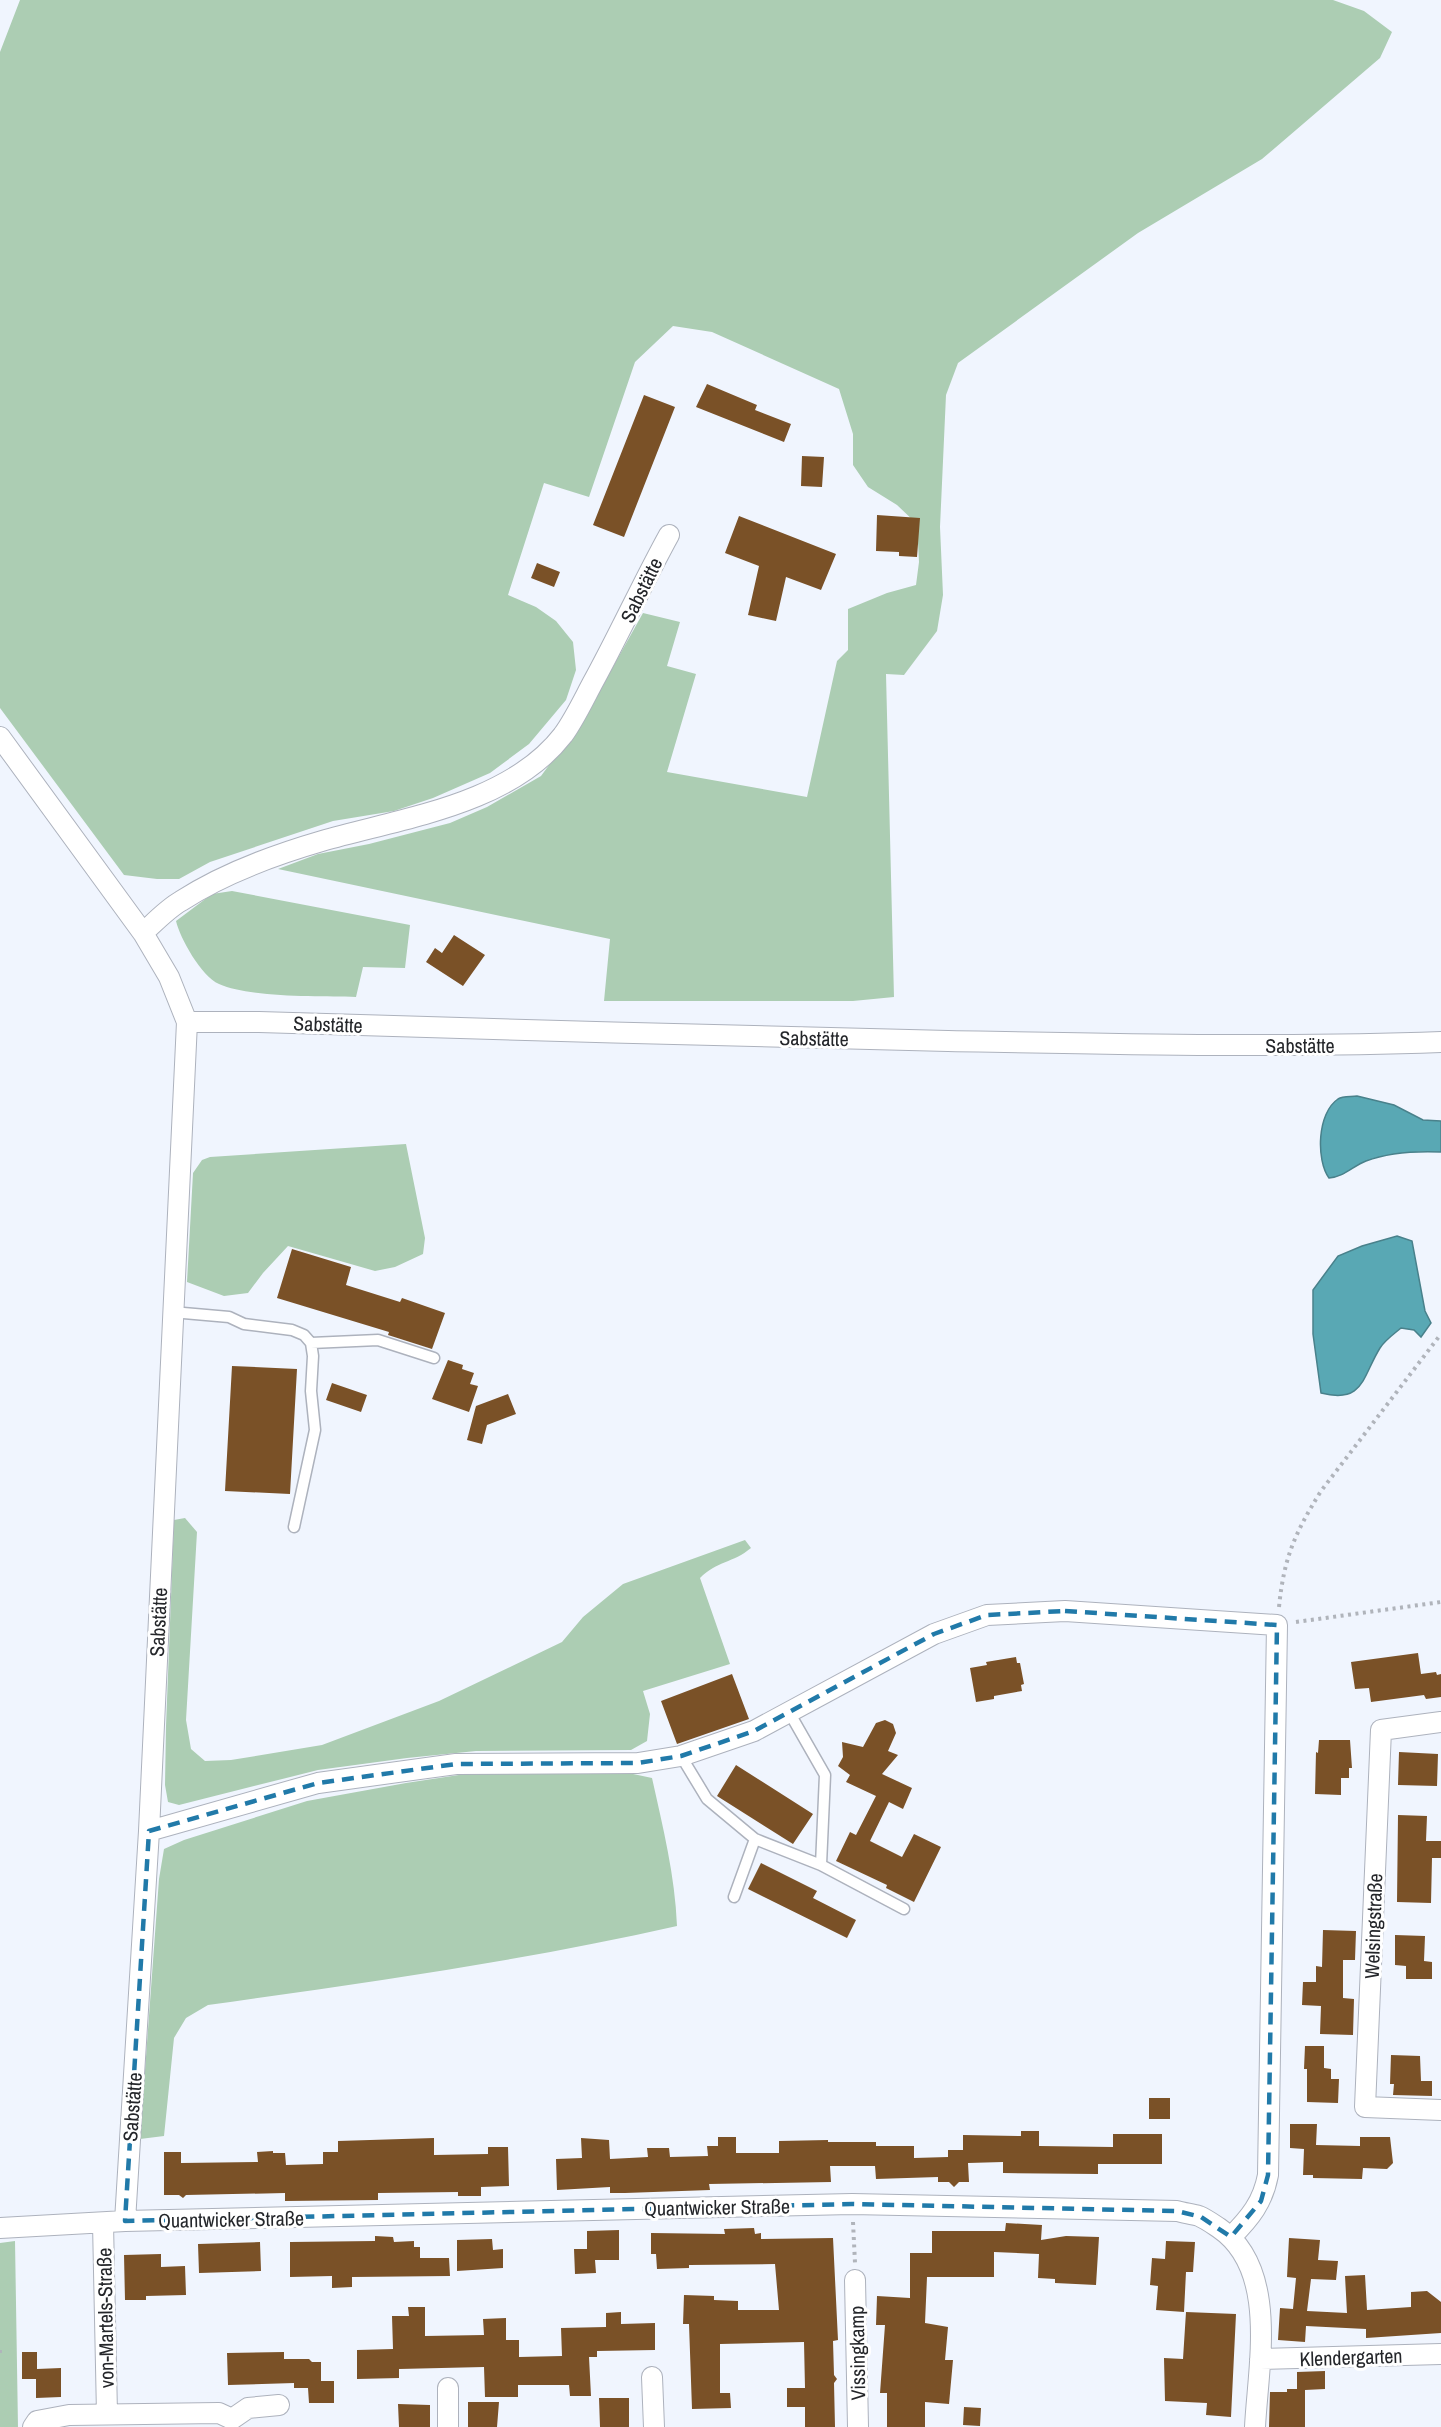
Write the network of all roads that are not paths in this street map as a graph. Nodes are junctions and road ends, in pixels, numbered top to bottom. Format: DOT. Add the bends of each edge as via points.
graph roads {
  1 [pos="669,535"];
  2 [pos="0,737"];
  3 [pos="143,933"];
  4 [pos="187,1022"];
  5 [pos="1441,1042"];
  6 [pos="172,1312"];
  7 [pos="312,1343"];
  8 [pos="434,1358"];
  9 [pos="294,1527"];
  10 [pos="789,1712"];
  11 [pos="1441,1722"];
  12 [pos="681,1756"];
  13 [pos="149,1831"];
  14 [pos="755,1839"];
  15 [pos="821,1865"];
  16 [pos="734,1897"];
  17 [pos="904,1909"];
  18 [pos="1441,2110"];
  19 [pos="125,2221"];
  20 [pos="103,2223"];
  21 [pos="0,2228"];
  22 [pos="1231,2237"];
  23 [pos="855,2280"];
  24 [pos="1441,2354"];
  25 [pos="1260,2360"];
  26 [pos="652,2378"];
  27 [pos="448,2388"];
  28 [pos="279,2405"];
  29 [pos="107,2414"];
  30 [pos="234,2423"];
  31 [pos="33,2427"];
  32 [pos="448,2427"];
  33 [pos="654,2427"];
  34 [pos="858,2427"];
  35 [pos="1255,2427"];
  1 -- 3 [label="street, Sabstätte" via="621,632 563,735 529,768 493,788 439,809 323,841 222,877 179,901"];
  2 -- 3 [label="street, Sabstätte"];
  3 -- 4 [label="street, Sabstätte" via="169,977"];
  4 -- 5 [label="street, Sabstätte" via="1121,1044 1318,1046"];
  4 -- 6 [label="street, Sabstätte"];
  6 -- 7 [label="lane" via="229,1317 244,1324 292,1330"];
  6 -- 13 [label="street, Sabstätte"];
  7 -- 8 [label="lane" via="378,1340"];
  7 -- 9 [label="lane" via="315,1430"];
  10 -- 12 [label="street" via="754,1731"];
  10 -- 15 [label="lane" via="825,1774"];
  10 -- 22 [label="street" via="934,1634 987,1615 1065,1611 1277,1625 1268,2175 1261,2201"];
  11 -- 18 [label="street, Welsingstraße" via="1381,1730 1365,2107"];
  12 -- 13 [label="street" via="638,1763 456,1764 330,1781"];
  12 -- 14 [label="lane" via="707,1799"];
  13 -- 19 [label="street, Sabstätte"];
  14 -- 15 [label="lane"];
  14 -- 16 [label="lane"];
  15 -- 17 [label="lane"];
  19 -- 20 [label="street, Quantwicker Straße"];
  19 -- 22 [label="street, Quantwicker Straße" via="852,2204 1177,2211 1201,2217"];
  20 -- 21 [label="street, Quantwicker Straße"];
  20 -- 29 [label="street, von-Martels-Straße"];
  22 -- 25 [label="street, Quantwicker Straße" via="1252,2277 1260,2313"];
  23 -- 34 [label="street, Vissingkamp"];
  24 -- 25 [label="street, Klendergarten"];
  25 -- 35 [label="street, Quantwicker Straße"];
  26 -- 33 [label="street"];
  27 -- 32 [label="street"];
  28 -- 30 [label="street, von-Martels-Straße" via="248,2408"];
  29 -- 30 [label="street, von-Martels-Straße" via="219,2413"];
  29 -- 31 [label="street, von-Martels-Straße" via="49,2418 37,2421"];
}
